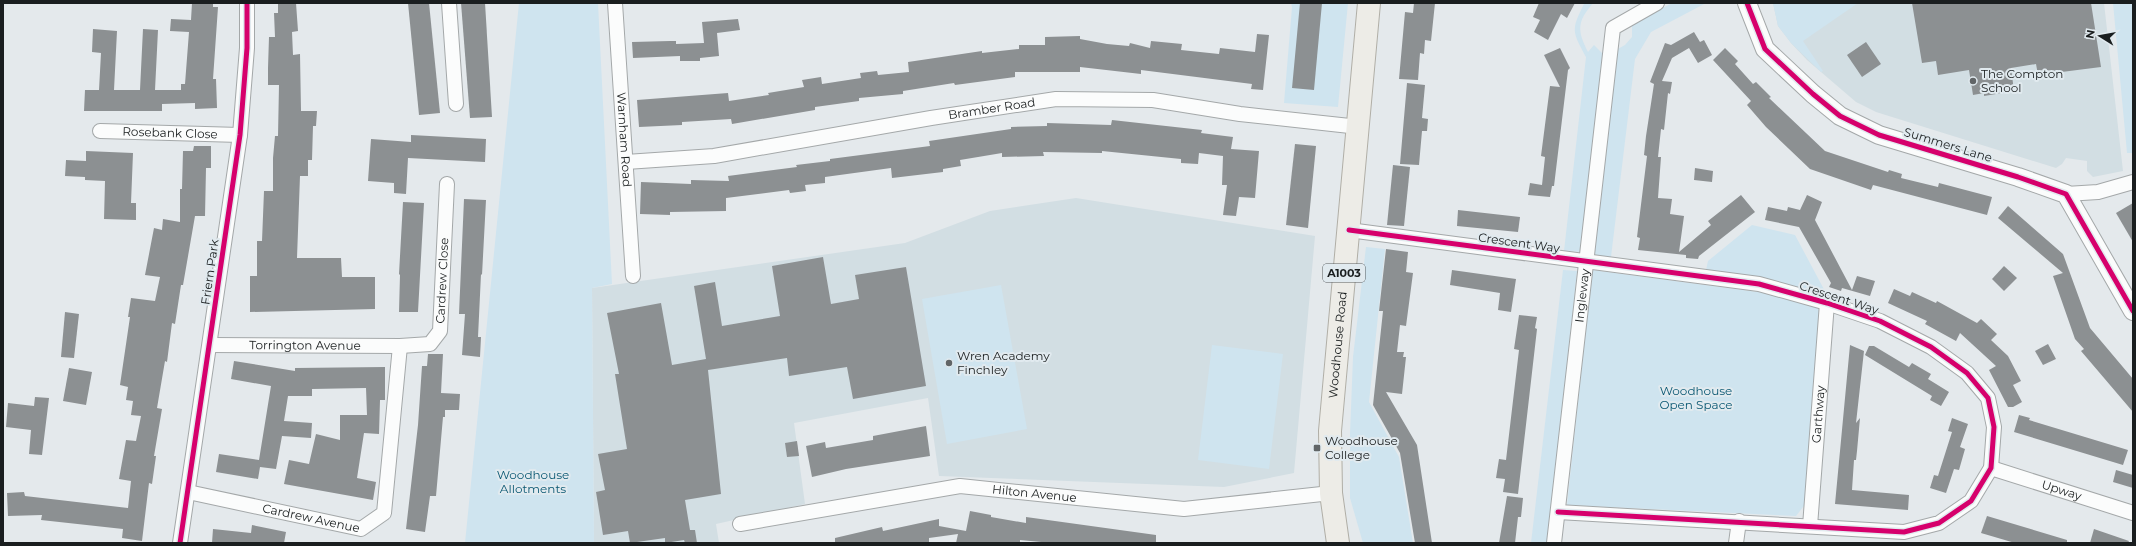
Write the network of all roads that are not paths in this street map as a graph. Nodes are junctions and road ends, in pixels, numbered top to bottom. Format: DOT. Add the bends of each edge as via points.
graph roads {
  1 [pos="247,3"];
  2 [pos="448,3"];
  3 [pos="615,3"];
  4 [pos="1369,3"];
  5 [pos="1657,3"];
  6 [pos="1747,3"];
  7 [pos="456,104"];
  8 [pos="1359,126"];
  9 [pos="100,131"];
  10 [pos="240,135"];
  11 [pos="626,162"];
  12 [pos="2133,182"];
  13 [pos="448,184"];
  14 [pos="2066,194"];
  15 [pos="1349,230"];
  16 [pos="1587,262"];
  17 [pos="633,276"];
  18 [pos="1827,303"];
  19 [pos="2133,311"];
  20 [pos="210,345"];
  21 [pos="400,346"];
  22 [pos="1991,468"];
  23 [pos="188,492"];
  24 [pos="1331,493"];
  25 [pos="1558,512"];
  26 [pos="2133,513"];
  27 [pos="1739,521"];
  28 [pos="740,524"];
  29 [pos="1810,526"];
  30 [pos="180,543"];
  31 [pos="1338,543"];
  32 [pos="1554,543"];
  33 [pos="1736,543"];
  1 -- 10 [label="street, Friern Park" via="247,48"];
  2 -- 7 [label="street"];
  3 -- 11 [label="street, Warnham Road"];
  4 -- 8 [label="main road, Woodhouse Road / A1003"];
  5 -- 16 [label="street, Ingleway" via="1613,28"];
  6 -- 14 [label="street, Summers Lane" via="1765,49 1840,116 1879,135"];
  8 -- 11 [label="street, Bramber Road" via="1240,114 1152,100 1056,99 714,156"];
  8 -- 15 [label="main road, Woodhouse Road / A1003"];
  9 -- 10 [label="street, Rosebank Close"];
  10 -- 20 [label="street, Friern Park"];
  11 -- 17 [label="street, Warnham Road"];
  12 -- 14 [label="street" via="2098,192"];
  13 -- 21 [label="street, Cardrew Close" via="440,331 430,344"];
  14 -- 19 [label="street"];
  15 -- 16 [label="street, Crescent Way"];
  15 -- 24 [label="main road, Woodhouse Road / A1003" via="1330,431"];
  16 -- 18 [label="street, Crescent Way" via="1759,284"];
  16 -- 25 [label="street, Ingleway"];
  18 -- 22 [label="street, Crescent Way" via="1880,321 1925,343 1967,373 1988,398 1994,427"];
  18 -- 29 [label="street, Garthway"];
  20 -- 21 [label="street, Torrington Avenue"];
  20 -- 23 [label="street, Friern Park"];
  21 -- 23 [label="street, Cardrew Avenue" via="384,513 362,529"];
  22 -- 26 [label="street, Upway"];
  22 -- 29 [label="street, Crescent Way" via="1971,501 1939,523 1904,532"];
  23 -- 30 [label="street, Friern Park"];
  24 -- 28 [label="street, Hilton Avenue" via="1184,509 960,486"];
  24 -- 31 [label="main road, Woodhouse Road / A1003"];
  25 -- 27 [label="street, Crescent Way"];
  25 -- 32 [label="street, Ingleway"];
  27 -- 29 [label="street, Crescent Way"];
  27 -- 33 [label="street"];
}
